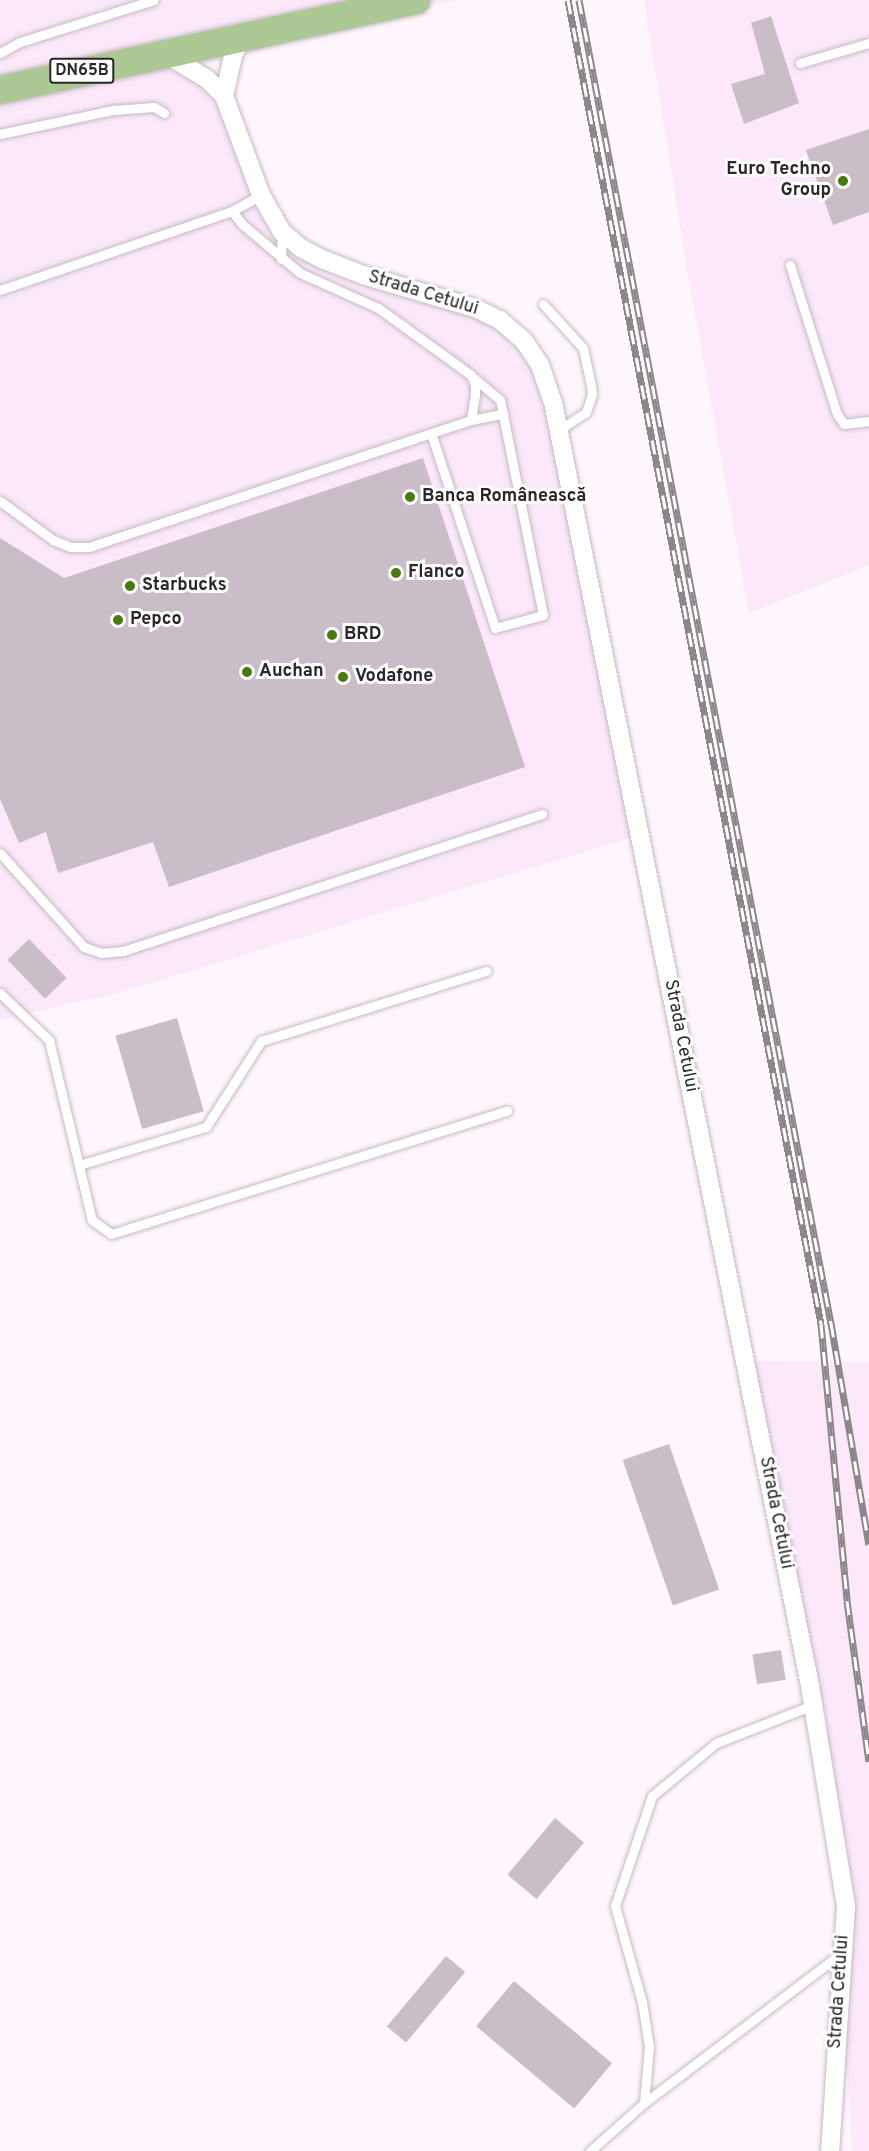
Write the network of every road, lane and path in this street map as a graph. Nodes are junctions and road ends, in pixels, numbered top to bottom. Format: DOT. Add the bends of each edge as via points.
graph roads {
  1 [pos="154,0"];
  2 [pos="416,0"];
  3 [pos="243,35"];
  4 [pos="869,43"];
  5 [pos="0,52"];
  6 [pos="164,52"];
  7 [pos="800,63"];
  8 [pos="0,90"];
  9 [pos="224,96"];
  10 [pos="164,113"];
  11 [pos="0,134"];
  12 [pos="261,195"];
  13 [pos="232,211"];
  14 [pos="282,232"];
  15 [pos="281,260"];
  16 [pos="790,265"];
  17 [pos="0,290"];
  18 [pos="543,304"];
  19 [pos="471,375"];
  20 [pos="503,414"];
  21 [pos="471,420"];
  22 [pos="869,421"];
  23 [pos="559,430"];
  24 [pos="431,433"];
  25 [pos="0,501"];
  26 [pos="543,814"];
  27 [pos="0,853"];
  28 [pos="486,971"];
  29 [pos="0,993"];
  30 [pos="507,1111"];
  31 [pos="79,1165"];
  32 [pos="813,1705"];
  33 [pos="843,1952"];
  34 [pos="644,2103"];
  35 [pos="590,2151"];
  36 [pos="830,2151"];
  1 -- 5 [label="lane" via="20,42"];
  2 -- 3 [label="main road, DN65B"];
  3 -- 6 [label="main road, DN65B"];
  3 -- 9 [label="street" via="233,56"];
  4 -- 7 [label="lane"];
  6 -- 8 [label="main road, DN65B"];
  6 -- 9 [label="street, Strada Cetului" via="207,79"];
  9 -- 12 [label="street, Strada Cetului"];
  10 -- 11 [label="lane" via="154,107 113,110"];
  12 -- 13 [label="lane"];
  12 -- 14 [label="street, Strada Cetului"];
  13 -- 15 [label="lane"];
  13 -- 17 [label="lane"];
  14 -- 15 [label="lane"];
  14 -- 23 [label="street, Strada Cetului" via="322,259 500,320 524,341 540,366"];
  15 -- 19 [label="lane" via="300,273 378,308"];
  16 -- 22 [label="lane" via="837,414 844,424"];
  18 -- 23 [label="lane" via="583,348 591,385 586,412"];
  19 -- 20 [label="lane" via="500,400"];
  19 -- 21 [label="lane" via="475,395"];
  20 -- 21 [label="lane"];
  20 -- 24 [label="lane" via="543,615 495,628"];
  21 -- 24 [label="lane"];
  23 -- 32 [label="street, Strada Cetului"];
  24 -- 25 [label="lane" via="89,547 70,547 53,540"];
  26 -- 27 [label="lane" via="135,948 101,953 84,947"];
  28 -- 31 [label="lane" via="261,1041 206,1127"];
  29 -- 31 [label="lane" via="49,1040"];
  30 -- 31 [label="lane" via="111,1234 92,1220"];
  32 -- 33 [label="street, Strada Cetului" via="846,1905"];
  32 -- 34 [label="lane" via="716,1743 652,1796 615,1906 642,2002 649,2047"];
  33 -- 34 [label="lane"];
  33 -- 36 [label="street, Strada Cetului"];
  34 -- 35 [label="lane"];
}
